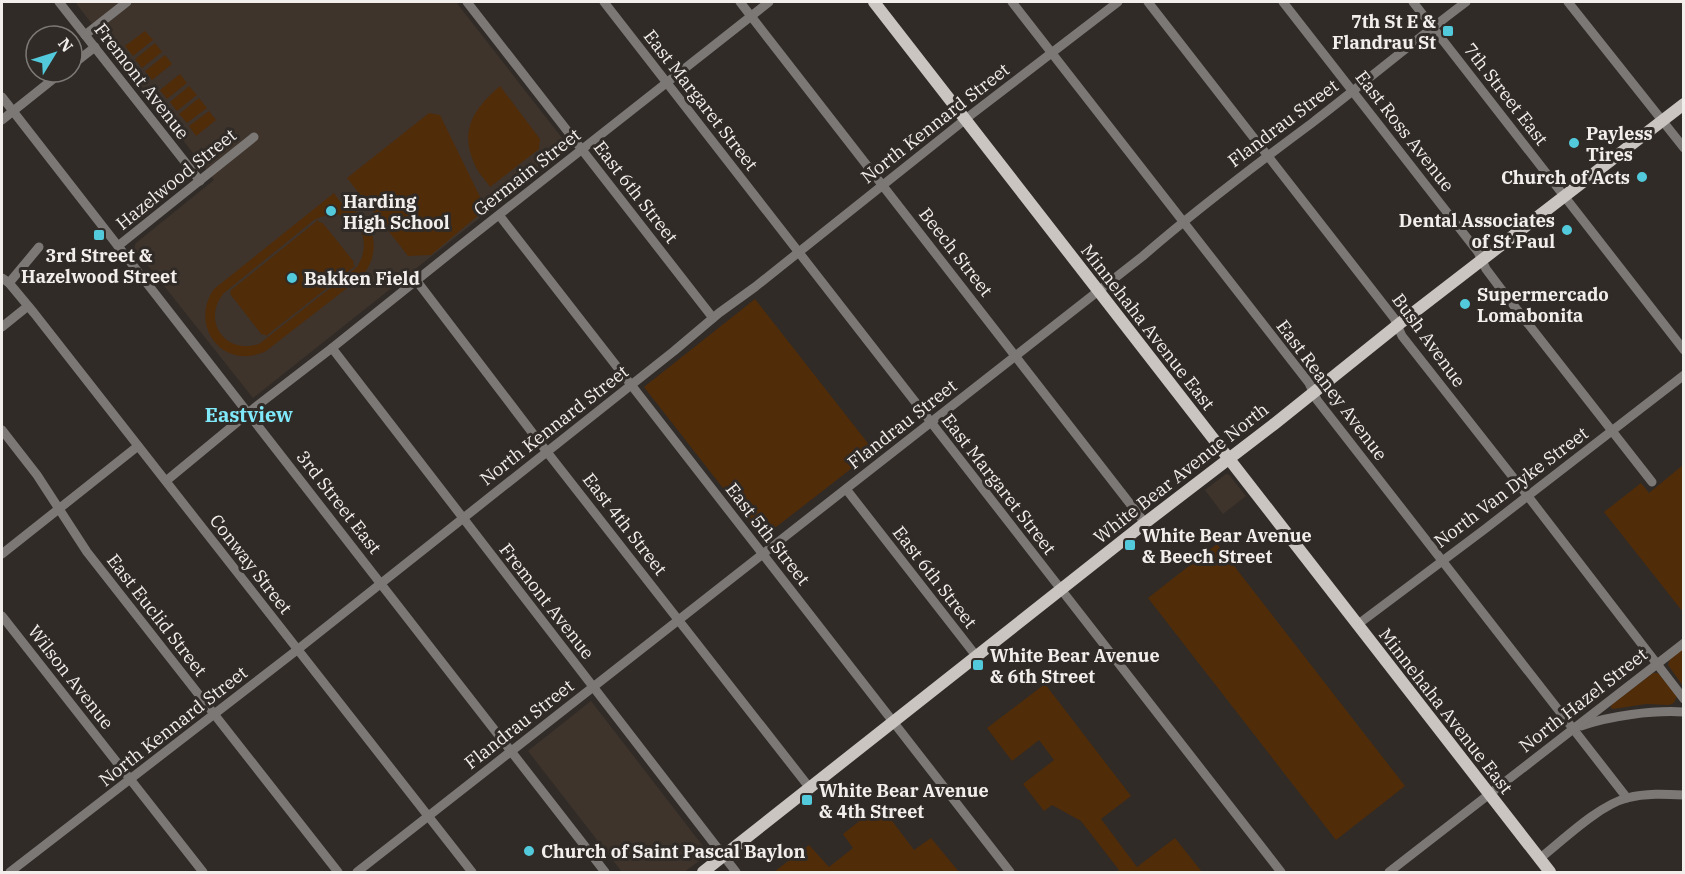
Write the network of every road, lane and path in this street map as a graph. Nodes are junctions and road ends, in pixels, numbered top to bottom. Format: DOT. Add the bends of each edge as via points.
graph roads {
  1 [pos="59,2"];
  2 [pos="127,2"];
  3 [pos="467,2"];
  4 [pos="604,2"];
  5 [pos="740,2"];
  6 [pos="769,2"];
  7 [pos="874,2"];
  8 [pos="1012,2"];
  9 [pos="1118,2"];
  10 [pos="1148,2"];
  11 [pos="1283,2"];
  12 [pos="1413,2"];
  13 [pos="1466,2"];
  14 [pos="1568,2"];
  15 [pos="751,15"];
  16 [pos="1433,28"];
  17 [pos="85,35"];
  18 [pos="95,47"];
  19 [pos="1052,52"];
  20 [pos="84,55"];
  21 [pos="666,83"];
  22 [pos="47,84"];
  23 [pos="1353,91"];
  24 [pos="2,97"];
  25 [pos="1683,104"];
  26 [pos="13,111"];
  27 [pos="2,120"];
  28 [pos="965,120"];
  29 [pos="1662,121"];
  30 [pos="254,137"];
  31 [pos="1683,148"];
  32 [pos="582,150"];
  33 [pos="1267,155"];
  34 [pos="200,181"];
  35 [pos="883,185"];
  36 [pos="1564,195"];
  37 [pos="499,215"];
  38 [pos="1183,221"];
  39 [pos="118,246"];
  40 [pos="39,247"];
  41 [pos="799,252"];
  42 [pos="1482,261"];
  43 [pos="5,280"];
  44 [pos="416,280"];
  45 [pos="1098,291"];
  46 [pos="28,306"];
  47 [pos="713,318"];
  48 [pos="1397,326"];
  49 [pos="2,327"];
  50 [pos="332,348"];
  51 [pos="1683,350"];
  52 [pos="1016,356"];
  53 [pos="1683,375"];
  54 [pos="631,385"];
  55 [pos="1313,392"];
  56 [pos="249,414"];
  57 [pos="930,423"];
  58 [pos="2,430"];
  59 [pos="1612,430"];
  60 [pos="138,446"];
  61 [pos="547,452"];
  62 [pos="1228,459"];
  63 [pos="166,481"];
  64 [pos="1652,482"];
  65 [pos="846,489"];
  66 [pos="1527,495"];
  67 [pos="58,508"];
  68 [pos="462,518"];
  69 [pos="1145,523"];
  70 [pos="2,554"];
  71 [pos="762,554"];
  72 [pos="1442,561"];
  73 [pos="381,583"];
  74 [pos="1061,589"];
  75 [pos="2,616"];
  76 [pos="678,620"];
  77 [pos="1357,625"];
  78 [pos="1683,643"];
  79 [pos="297,650"];
  80 [pos="977,657"];
  81 [pos="1656,664"];
  82 [pos="593,687"];
  83 [pos="1683,699"];
  84 [pos="1683,712"];
  85 [pos="214,714"];
  86 [pos="893,722"];
  87 [pos="1573,729"];
  88 [pos="511,752"];
  89 [pos="130,780"];
  90 [pos="809,787"];
  91 [pos="1488,794"];
  92 [pos="1683,795"];
  93 [pos="1626,798"];
  94 [pos="428,817"];
  95 [pos="724,856"];
  96 [pos="1539,859"];
  97 [pos="2,869"];
  98 [pos="4,873"];
  99 [pos="10,873"];
  100 [pos="203,873"];
  101 [pos="338,873"];
  102 [pos="357,873"];
  103 [pos="472,873"];
  104 [pos="605,873"];
  105 [pos="703,873"];
  106 [pos="736,873"];
  107 [pos="1010,873"];
  108 [pos="1281,873"];
  109 [pos="1389,873"];
  110 [pos="1550,873"];
  1 -- 17 [label="street, Fremont Avenue"];
  2 -- 17 [label="street"];
  3 -- 32 [label="street, East 6th Street"];
  4 -- 21 [label="street, East Margaret Street"];
  5 -- 15 [label="street, Beech Street"];
  6 -- 15 [label="street, Germain Street"];
  7 -- 28 [label="main road, Minnehaha Avenue East"];
  8 -- 19 [label="street, East Reaney Avenue"];
  9 -- 19 [label="street, North Kennard Street"];
  10 -- 33 [label="street, Bush Avenue"];
  11 -- 23 [label="street, East Ross Avenue"];
  12 -- 16 [label="street, 7th Street East"];
  13 -- 16 [label="street, Flandrau Street"];
  14 -- 29 [label="street"];
  15 -- 21 [label="street, Germain Street"];
  15 -- 35 [label="street, Beech Street"];
  16 -- 23 [label="street, Flandrau Street"];
  16 -- 36 [label="street, 7th Street East"];
  17 -- 18 [label="street, Fremont Avenue"];
  18 -- 20 [label="street"];
  18 -- 34 [label="street, Fremont Avenue"];
  19 -- 28 [label="street, North Kennard Street"];
  19 -- 38 [label="street, East Reaney Avenue"];
  21 -- 32 [label="street, Germain Street"];
  21 -- 41 [label="street, East Margaret Street"];
  22 -- 26 [label="street"];
  23 -- 33 [label="street, Flandrau Street"];
  23 -- 42 [label="street, East Ross Avenue"];
  24 -- 26 [label="street, 3rd Street East"];
  25 -- 29 [label="main road, White Bear Avenue North"];
  26 -- 27 [label="street"];
  26 -- 39 [label="street, 3rd Street East"];
  28 -- 35 [label="street, North Kennard Street"];
  28 -- 45 [label="main road, Minnehaha Avenue East"];
  29 -- 31 [label="street"];
  29 -- 36 [label="main road, White Bear Avenue North"];
  30 -- 34 [label="street, Hazelwood Street"];
  32 -- 37 [label="street, Germain Street"];
  32 -- 47 [label="street, East 6th Street"];
  33 -- 38 [label="street, Flandrau Street"];
  33 -- 48 [label="street, Bush Avenue"];
  34 -- 39 [label="street, Hazelwood Street"];
  35 -- 41 [label="street, North Kennard Street"];
  35 -- 52 [label="street, Beech Street"];
  36 -- 42 [label="main road, White Bear Avenue North"];
  36 -- 51 [label="street, 7th Street East"];
  37 -- 44 [label="street, Germain Street"];
  37 -- 54 [label="street, East 5th Street"];
  38 -- 45 [label="street, Flandrau Street"];
  38 -- 55 [label="street, East Reaney Avenue"];
  39 -- 56 [label="street, 3rd Street East"];
  40 -- 43 [label="street"];
  41 -- 47 [label="street, North Kennard Street"];
  41 -- 57 [label="street, East Margaret Street"];
  42 -- 48 [label="main road, White Bear Avenue North"];
  42 -- 59 [label="street, East Ross Avenue"];
  43 -- 46 [label="street, Conway Street"];
  44 -- 50 [label="street, Germain Street"];
  44 -- 61 [label="street, East 4th Street"];
  45 -- 52 [label="street, Flandrau Street"];
  45 -- 62 [label="main road, Minnehaha Avenue East"];
  46 -- 49 [label="street"];
  46 -- 60 [label="street, Conway Street"];
  47 -- 54 [label="street, North Kennard Street"];
  48 -- 55 [label="main road, White Bear Avenue North"];
  48 -- 66 [label="street, Bush Avenue"];
  50 -- 56 [label="street, Germain Street"];
  50 -- 68 [label="street, Fremont Avenue"];
  52 -- 57 [label="street, Flandrau Street"];
  52 -- 69 [label="street, Beech Street"];
  53 -- 59 [label="street, North Van Dyke Street"];
  54 -- 61 [label="street, North Kennard Street"];
  54 -- 71 [label="street, East 5th Street"];
  55 -- 62 [label="main road, White Bear Avenue North"];
  55 -- 72 [label="street, East Reaney Avenue"];
  56 -- 63 [label="street, Germain Street"];
  56 -- 73 [label="street, 3rd Street East"];
  57 -- 65 [label="street, Flandrau Street"];
  57 -- 74 [label="street, East Margaret Street"];
  58 -- 67 [label="street, East Euclid Street"];
  59 -- 64 [label="street, East Ross Avenue"];
  59 -- 66 [label="street, North Van Dyke Street"];
  60 -- 63 [label="street, Conway Street"];
  60 -- 67 [label="street"];
  61 -- 68 [label="street, North Kennard Street"];
  61 -- 76 [label="street, East 4th Street"];
  62 -- 69 [label="main road, White Bear Avenue North"];
  62 -- 77 [label="main road, Minnehaha Avenue East"];
  63 -- 79 [label="street, Conway Street"];
  65 -- 71 [label="street, Flandrau Street"];
  65 -- 80 [label="street, East 6th Street"];
  66 -- 72 [label="street, North Van Dyke Street"];
  66 -- 81 [label="street, Bush Avenue"];
  67 -- 70 [label="street"];
  67 -- 85 [label="street, East Euclid Street" via="87,552"];
  68 -- 73 [label="street, North Kennard Street"];
  68 -- 82 [label="street, Fremont Avenue"];
  69 -- 74 [label="main road, White Bear Avenue North"];
  71 -- 76 [label="street, Flandrau Street"];
  71 -- 86 [label="street, East 5th Street"];
  72 -- 77 [label="street, North Van Dyke Street"];
  72 -- 87 [label="street, East Reaney Avenue"];
  73 -- 79 [label="street, North Kennard Street"];
  73 -- 88 [label="street, 3rd Street East"];
  74 -- 80 [label="main road, White Bear Avenue North"];
  74 -- 108 [label="street, East Margaret Street"];
  75 -- 89 [label="street, Wilson Avenue"];
  76 -- 82 [label="street, Flandrau Street"];
  76 -- 90 [label="street, East 4th Street"];
  77 -- 91 [label="main road, Minnehaha Avenue East"];
  78 -- 81 [label="street, North Hazel Street"];
  79 -- 85 [label="street, North Kennard Street"];
  79 -- 94 [label="street, Conway Street"];
  80 -- 86 [label="main road, White Bear Avenue North"];
  81 -- 83 [label="street, Bush Avenue"];
  81 -- 87 [label="street, North Hazel Street"];
  82 -- 88 [label="street, Flandrau Street"];
  82 -- 95 [label="street, Fremont Avenue"];
  84 -- 87 [label="street" via="1614,717"];
  85 -- 89 [label="street, North Kennard Street"];
  85 -- 101 [label="street, East Euclid Street"];
  86 -- 90 [label="main road, White Bear Avenue North"];
  86 -- 107 [label="street, East 5th Street"];
  87 -- 91 [label="street, North Hazel Street"];
  87 -- 93 [label="street, East Reaney Avenue"];
  88 -- 94 [label="street, Flandrau Street"];
  88 -- 104 [label="street, 3rd Street East"];
  89 -- 99 [label="street, North Kennard Street"];
  89 -- 100 [label="street, Wilson Avenue"];
  90 -- 95 [label="main road, White Bear Avenue North"];
  91 -- 96 [label="main road, Minnehaha Avenue East"];
  91 -- 109 [label="street, North Hazel Street"];
  92 -- 93 [label="street"];
  93 -- 96 [label="street" via="1590,819"];
  94 -- 102 [label="street, Flandrau Street"];
  94 -- 103 [label="street, Conway Street"];
  95 -- 105 [label="main road, White Bear Avenue North"];
  95 -- 106 [label="street, Fremont Avenue"];
  96 -- 110 [label="main road, Minnehaha Avenue East"];
  97 -- 98 [label="street"];
}
